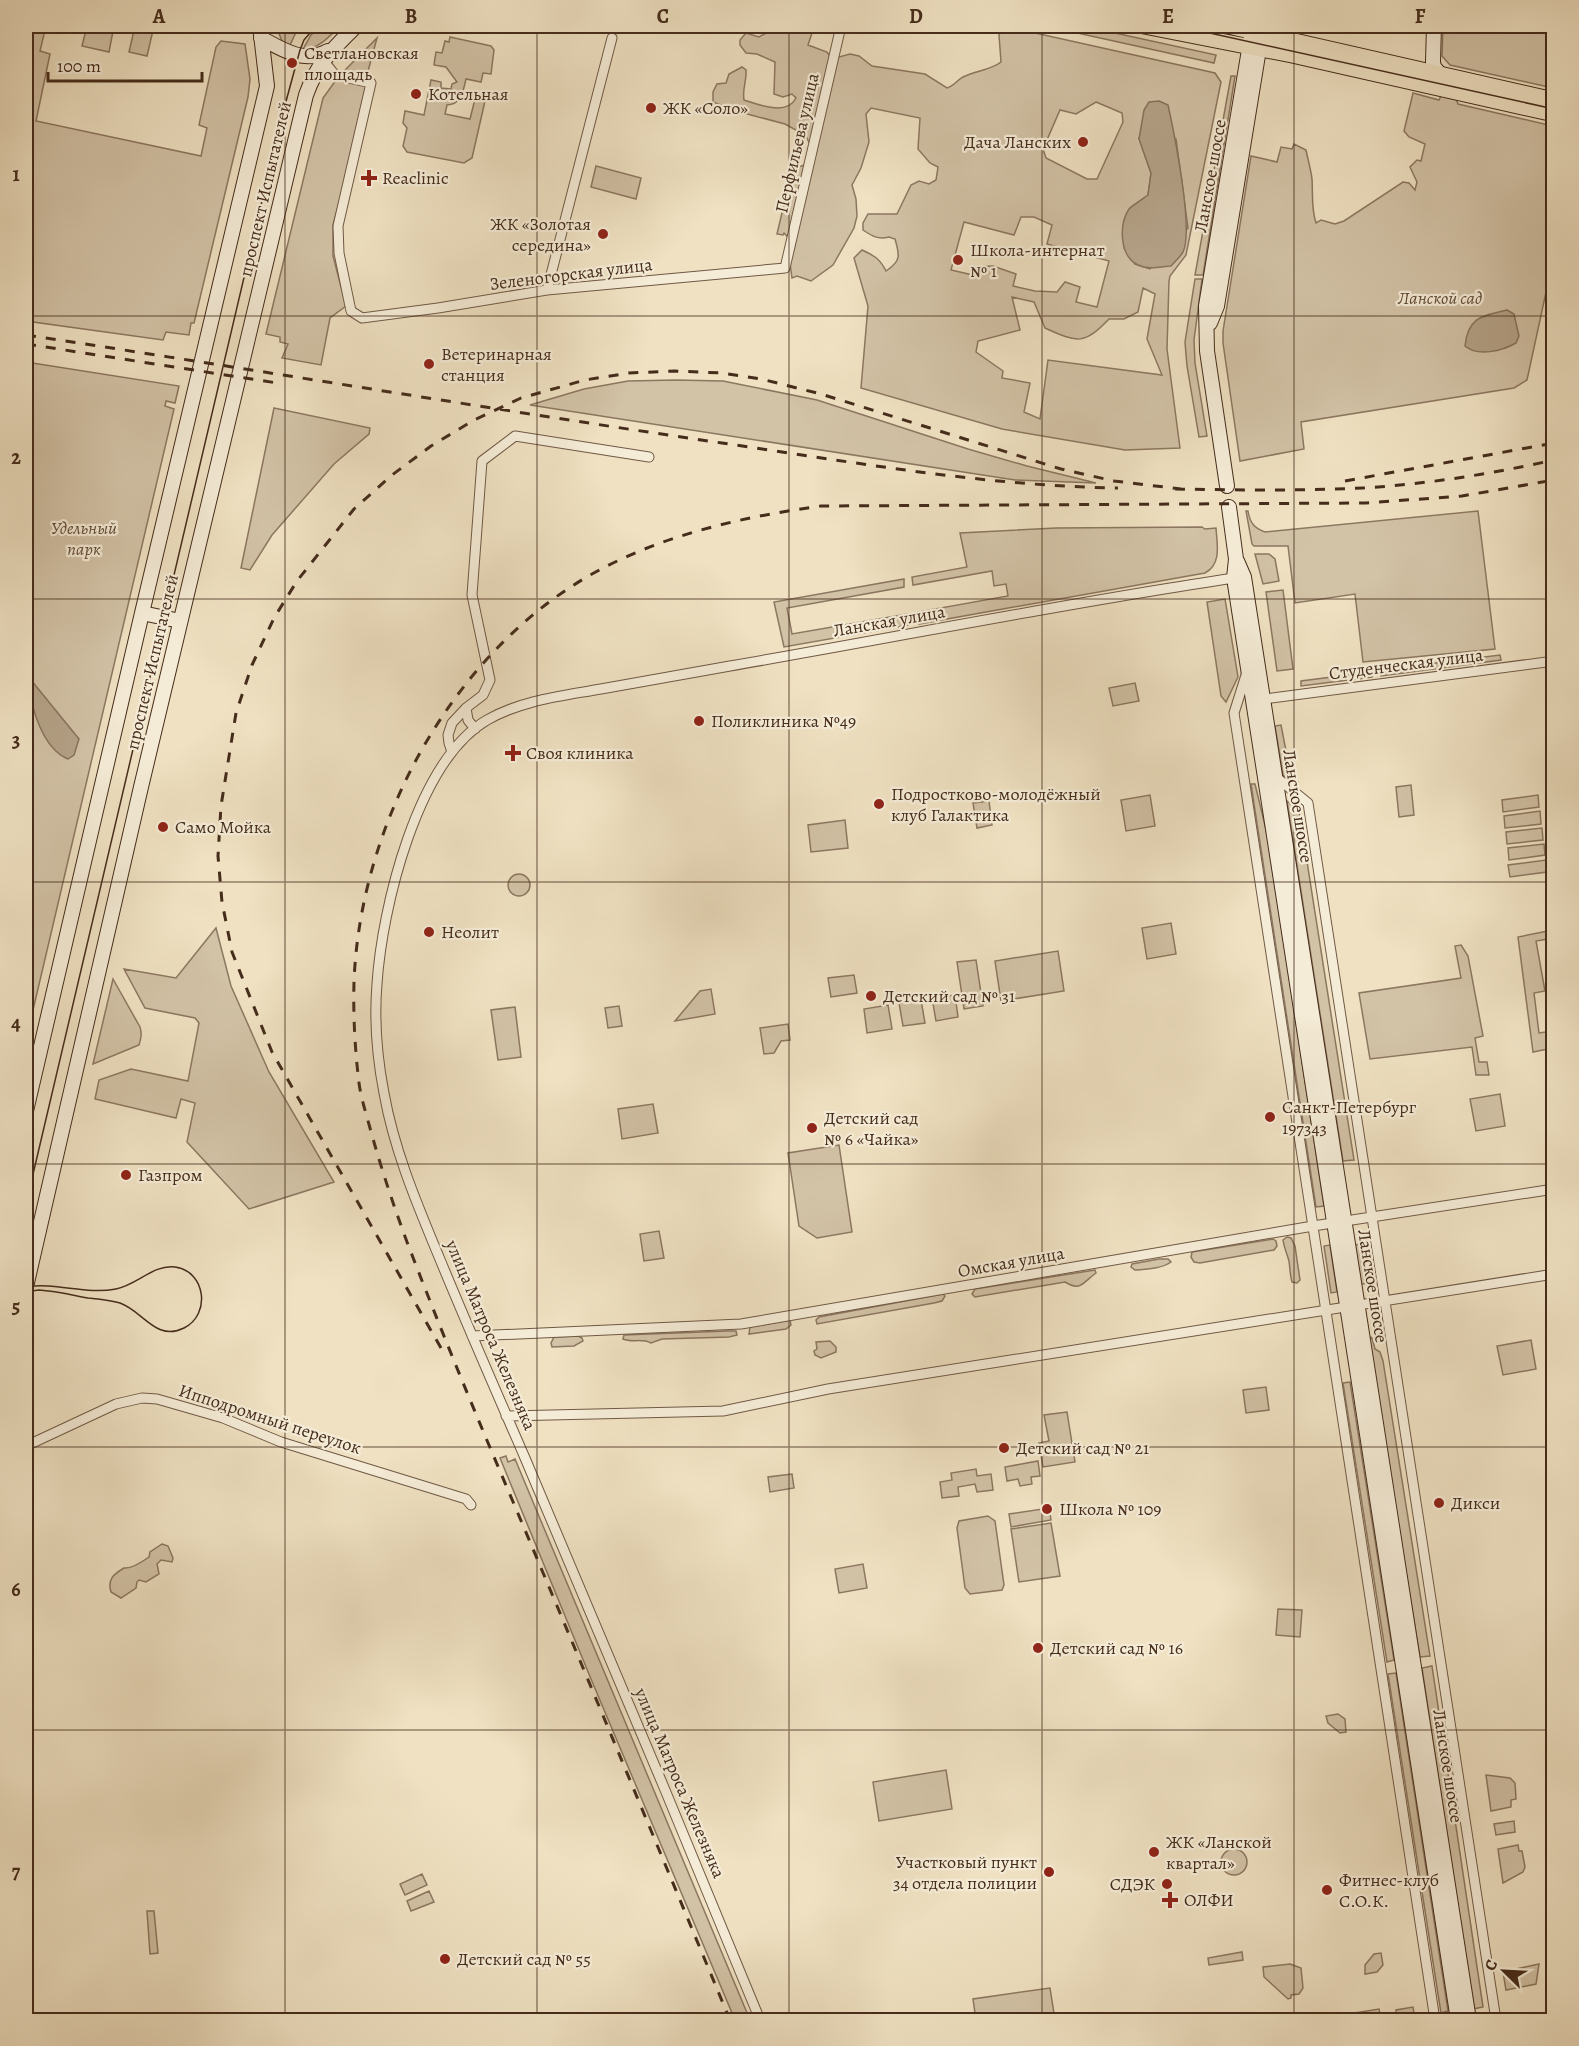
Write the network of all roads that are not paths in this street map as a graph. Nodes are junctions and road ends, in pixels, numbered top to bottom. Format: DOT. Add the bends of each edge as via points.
graph roads {
  1 [pos="356,26"];
  2 [pos="841,26"];
  3 [pos="1144,26"];
  4 [pos="1228,26"];
  5 [pos="1434,26"];
  6 [pos="1261,29"];
  7 [pos="261,32"];
  8 [pos="612,38"];
  9 [pos="1254,48"];
  10 [pos="326,55"];
  11 [pos="1437,81"];
  12 [pos="1554,99"];
  13 [pos="1554,114"];
  14 [pos="785,268"];
  15 [pos="547,290"];
  16 [pos="649,457"];
  17 [pos="1227,486"];
  18 [pos="1229,507"];
  19 [pos="1236,559"];
  20 [pos="1234,578"];
  21 [pos="142,613"];
  22 [pos="180,621"];
  23 [pos="1554,661"];
  24 [pos="1248,668"];
  25 [pos="549,698"];
  26 [pos="1264,699"];
  27 [pos="466,708"];
  28 [pos="475,729"];
  29 [pos="452,752"];
  30 [pos="1276,777"];
  31 [pos="26,1112"];
  32 [pos="1554,1189"];
  33 [pos="1370,1217"];
  34 [pos="1339,1222"];
  35 [pos="1313,1226"];
  36 [pos="1554,1274"];
  37 [pos="26,1287"];
  38 [pos="1384,1302"];
  39 [pos="1352,1306"];
  40 [pos="1326,1310"];
  41 [pos="472,1336"];
  42 [pos="506,1416"];
  43 [pos="26,1446"];
  44 [pos="471,1504"];
  45 [pos="760,2020"];
  46 [pos="1436,2020"];
  47 [pos="1458,2020"];
  48 [pos="1469,2020"];
  49 [pos="1496,2020"];
  1 -- 10 [label="main road"];
  2 -- 14 [label="street, Перфильева улица"];
  3 -- 9 [label="main road"];
  4 -- 6 [label="main road"];
  5 -- 11 [label="main road"];
  6 -- 9 [label="main road, Ланское шоссе"];
  6 -- 11 [label="main road"];
  7 -- 10 [label="main road" via="297,56"];
  7 -- 21 [label="main road, проспект Испытателей" via="267,86"];
  8 -- 15 [label="street"];
  9 -- 11 [label="main road"];
  9 -- 17 [label="main road, Ланское шоссе" via="1206,306 1207,351"];
  10 -- 15 [label="street, Зеленогорская улица" via="335,75 371,83 338,226 339,253 351,311 362,318"];
  10 -- 22 [label="main road, проспект Испытателей" via="306,95"];
  11 -- 12 [label="main road"];
  11 -- 13 [label="main road"];
  14 -- 15 [label="street, Зеленогорская улица"];
  16 -- 27 [label="street" via="515,436 482,461 472,595 490,680 483,695"];
  18 -- 19 [label="main road, Ланское шоссе"];
  19 -- 20 [label="main road, Ланское шоссе"];
  19 -- 26 [label="main road, Ланское шоссе" via="1244,577"];
  20 -- 24 [label="main road, Ланское шоссе"];
  20 -- 25 [label="street, Ланская улица"];
  21 -- 22 [label="main road"];
  21 -- 31 [label="main road, проспект Испытателей"];
  22 -- 37 [label="main road, проспект Испытателей"];
  23 -- 26 [label="street, Студенческая улица"];
  24 -- 34 [label="main road, Ланское шоссе"];
  24 -- 35 [label="street" via="1234,713"];
  25 -- 28 [label="street, улица Матроса Железняка" via="512,707"];
  26 -- 30 [label="main road, Ланское шоссе"];
  27 -- 28 [label="street"];
  27 -- 29 [label="street" via="452,723 448,735"];
  28 -- 29 [label="street, улица Матроса Железняка"];
  29 -- 41 [label="street, улица Матроса Железняка" via="436,776 399,864 376,987 377,1042 384,1096 410,1186"];
  30 -- 33 [label="street" via="1308,803"];
  30 -- 34 [label="main road, Ланское шоссе"];
  32 -- 33 [label="street, Омская улица"];
  33 -- 34 [label="street, Омская улица"];
  33 -- 38 [label="street"];
  34 -- 35 [label="street, Омская улица"];
  34 -- 39 [label="main road, Ланское шоссе"];
  35 -- 40 [label="street"];
  35 -- 41 [label="street, Омская улица" via="741,1324"];
  36 -- 38 [label="street"];
  38 -- 39 [label="street"];
  38 -- 49 [label="street"];
  39 -- 40 [label="street"];
  39 -- 47 [label="main road, Ланское шоссе"];
  39 -- 48 [label="main road, Ланское шоссе"];
  40 -- 42 [label="street" via="828,1389 723,1411"];
  40 -- 46 [label="street"];
  41 -- 42 [label="street, улица Матроса Железняка"];
  42 -- 45 [label="street, улица Матроса Железняка"];
  43 -- 44 [label="street, Ипподромный переулок" via="116,1404 142,1398 223,1418 281,1442 463,1498"];
}
